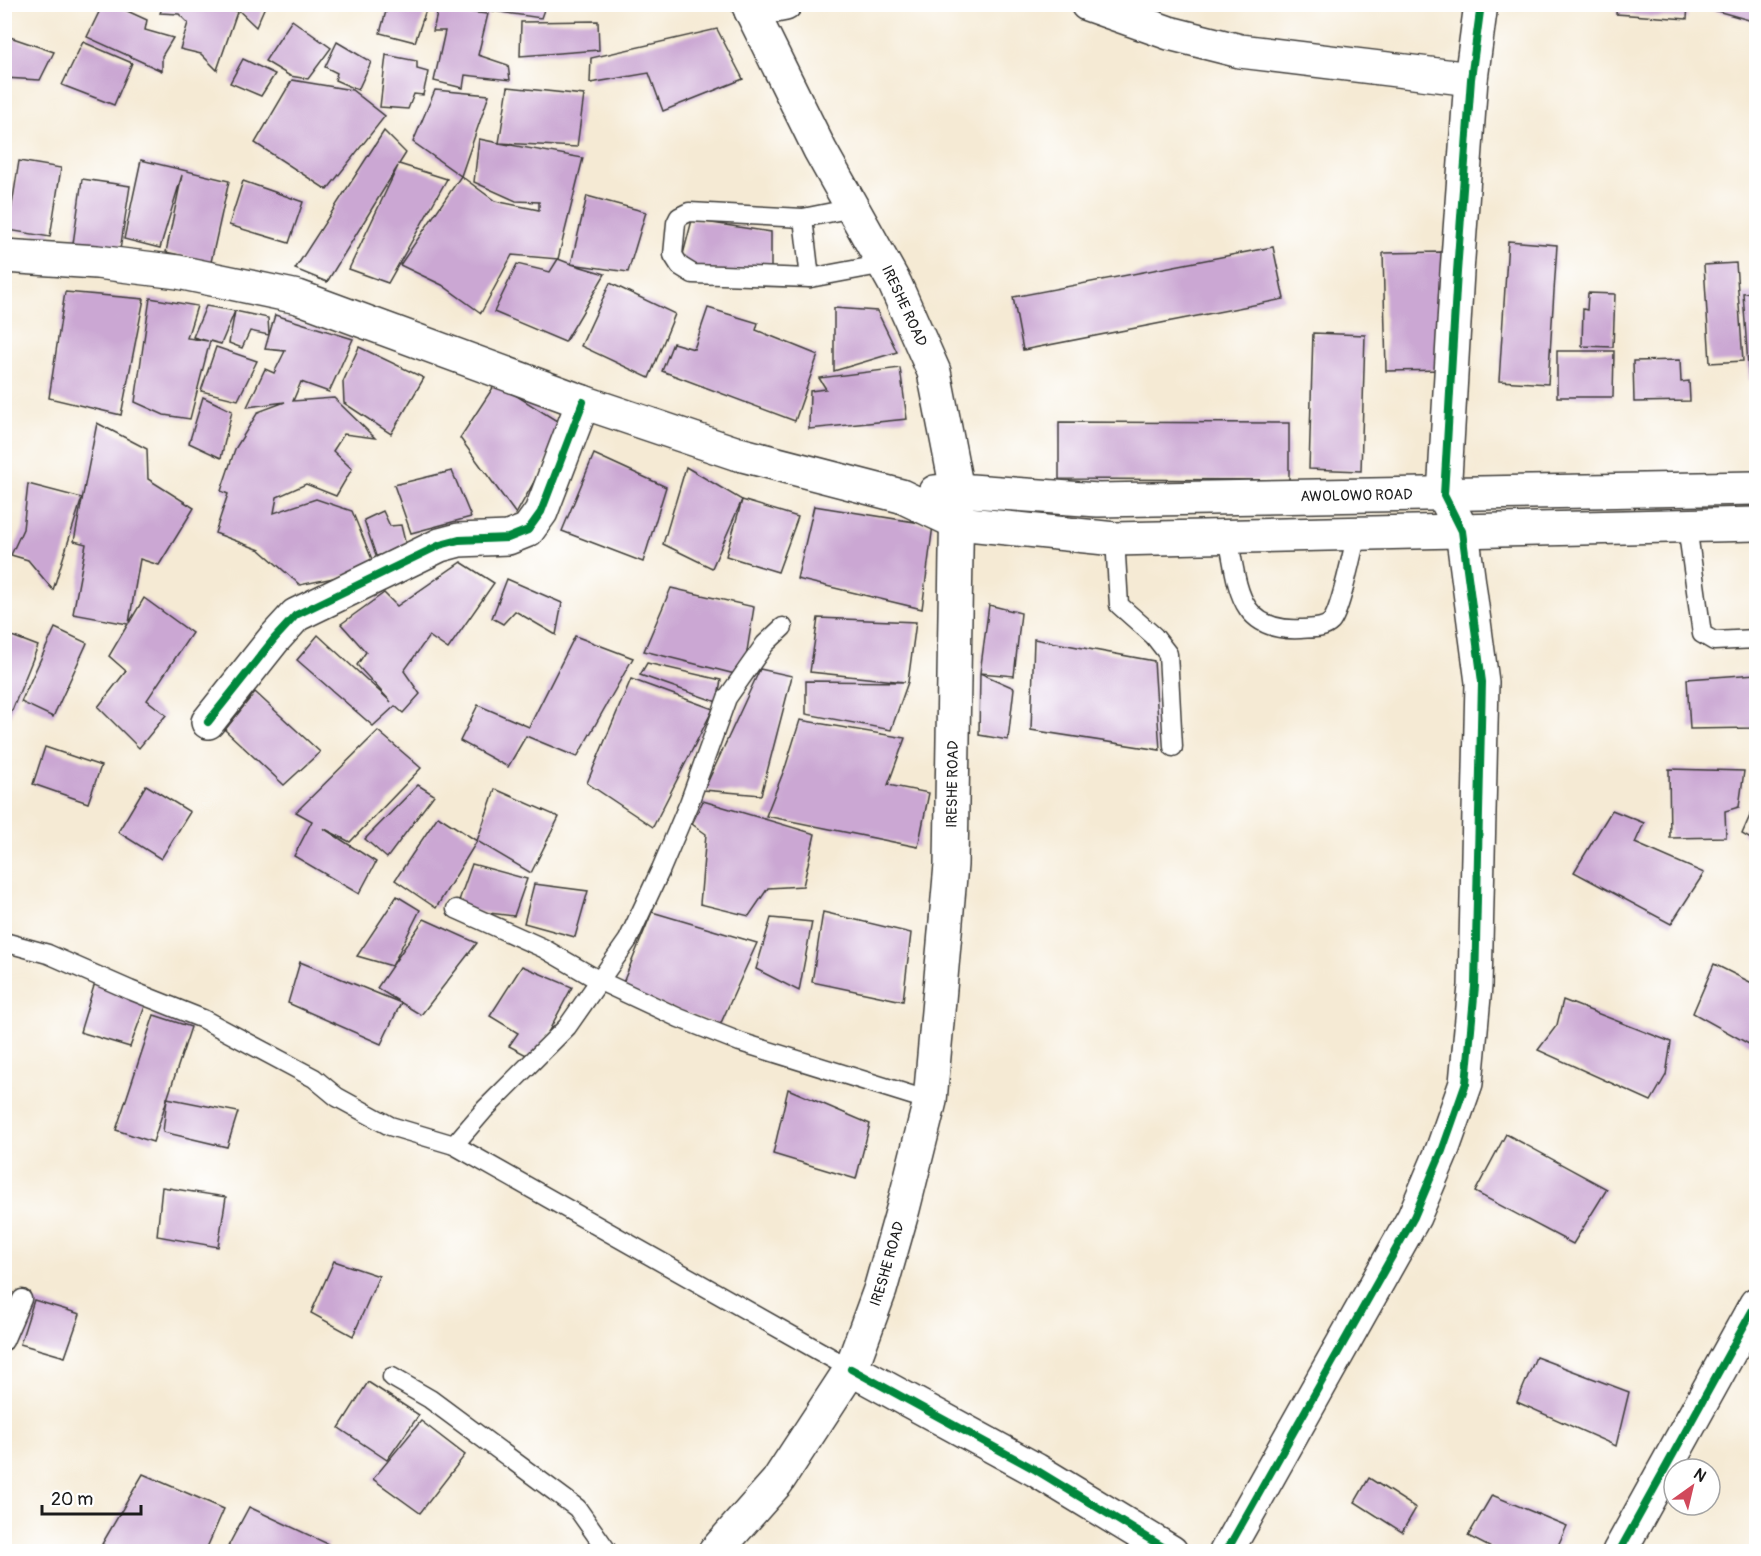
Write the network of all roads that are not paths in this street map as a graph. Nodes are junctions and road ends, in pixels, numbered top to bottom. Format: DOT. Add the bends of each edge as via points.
graph roads {
  1 [pos="785,4"];
  2 [pos="1087,4"];
  3 [pos="1481,4"];
  4 [pos="749,8"];
  5 [pos="1472,79"];
  6 [pos="853,208"];
  7 [pos="803,218"];
  8 [pos="4,256"];
  9 [pos="885,264"];
  10 [pos="810,278"];
  11 [pos="583,402"];
  12 [pos="1756,488"];
  13 [pos="957,490"];
  14 [pos="1444,495"];
  15 [pos="901,496"];
  16 [pos="958,523"];
  17 [pos="1756,524"];
  18 [pos="1687,526"];
  19 [pos="1462,531"];
  20 [pos="1357,534"];
  21 [pos="1228,537"];
  22 [pos="1115,539"];
  23 [pos="783,627"];
  24 [pos="1756,639"];
  25 [pos="208,722"];
  26 [pos="1173,747"];
  27 [pos="456,909"];
  28 [pos="4,942"];
  29 [pos="600,981"];
  30 [pos="930,1101"];
  31 [pos="454,1145"];
  32 [pos="22,1299"];
  33 [pos="1756,1304"];
  34 [pos="4,1341"];
  35 [pos="851,1369"];
  36 [pos="392,1377"];
  37 [pos="608,1551"];
  38 [pos="715,1551"];
  39 [pos="1171,1551"];
  40 [pos="1226,1551"];
  41 [pos="1618,1551"];
  1 -- 4 [label="main road"];
  2 -- 5 [label="main road" via="1169,33 1240,51"];
  3 -- 5 [label="main road"];
  4 -- 6 [label="main road, IRESHE ROAD"];
  5 -- 14 [label="main road" via="1456,272"];
  6 -- 7 [label="lane"];
  6 -- 9 [label="main road, IRESHE ROAD"];
  7 -- 10 [label="lane"];
  7 -- 10 [label="lane" via="689,212 676,223 673,255 680,266 693,274"];
  8 -- 11 [label="main road" via="178,272 298,297"];
  9 -- 10 [label="lane"];
  9 -- 13 [label="main road, IRESHE ROAD" via="934,372"];
  11 -- 15 [label="main road" via="735,453"];
  11 -- 25 [label="main road" via="541,512 528,530 508,538 459,540 440,545 296,615"];
  12 -- 14 [label="main road, AWOLOWO ROAD"];
  13 -- 14 [label="main road, AWOLOWO ROAD" via="1098,500"];
  13 -- 15 [label="main road, AWOLOWO ROAD"];
  13 -- 16 [label="main road, IRESHE ROAD"];
  14 -- 19 [label="main road"];
  15 -- 16 [label="main road"];
  16 -- 22 [label="main road"];
  16 -- 30 [label="main road, IRESHE ROAD" via="951,864"];
  17 -- 18 [label="main road"];
  18 -- 19 [label="main road"];
  18 -- 24 [label="lane" via="1701,634 1714,641"];
  19 -- 20 [label="main road"];
  19 -- 40 [label="main road" via="1482,682 1475,986 1466,1083 1414,1217"];
  20 -- 21 [label="main road"];
  20 -- 21 [label="lane" via="1332,621 1323,628 1290,629 1263,624 1251,614 1240,595"];
  21 -- 22 [label="main road"];
  22 -- 26 [label="lane" via="1119,604 1168,654"];
  23 -- 29 [label="lane" via="765,644 727,698 661,868 628,940"];
  27 -- 29 [label="lane" via="543,948"];
  28 -- 31 [label="lane" via="48,954 203,1019 314,1078 337,1097 390,1126"];
  29 -- 30 [label="lane" via="740,1042"];
  29 -- 31 [label="lane" via="567,1027"];
  30 -- 35 [label="main road, IRESHE ROAD" via="880,1290"];
  31 -- 35 [label="lane"];
  32 -- 34 [label="lane"];
  33 -- 41 [label="main road"];
  35 -- 38 [label="main road, IRESHE ROAD" via="777,1482"];
  35 -- 39 [label="main road" via="1036,1470"];
  36 -- 37 [label="lane" via="430,1399 577,1508"];
}
